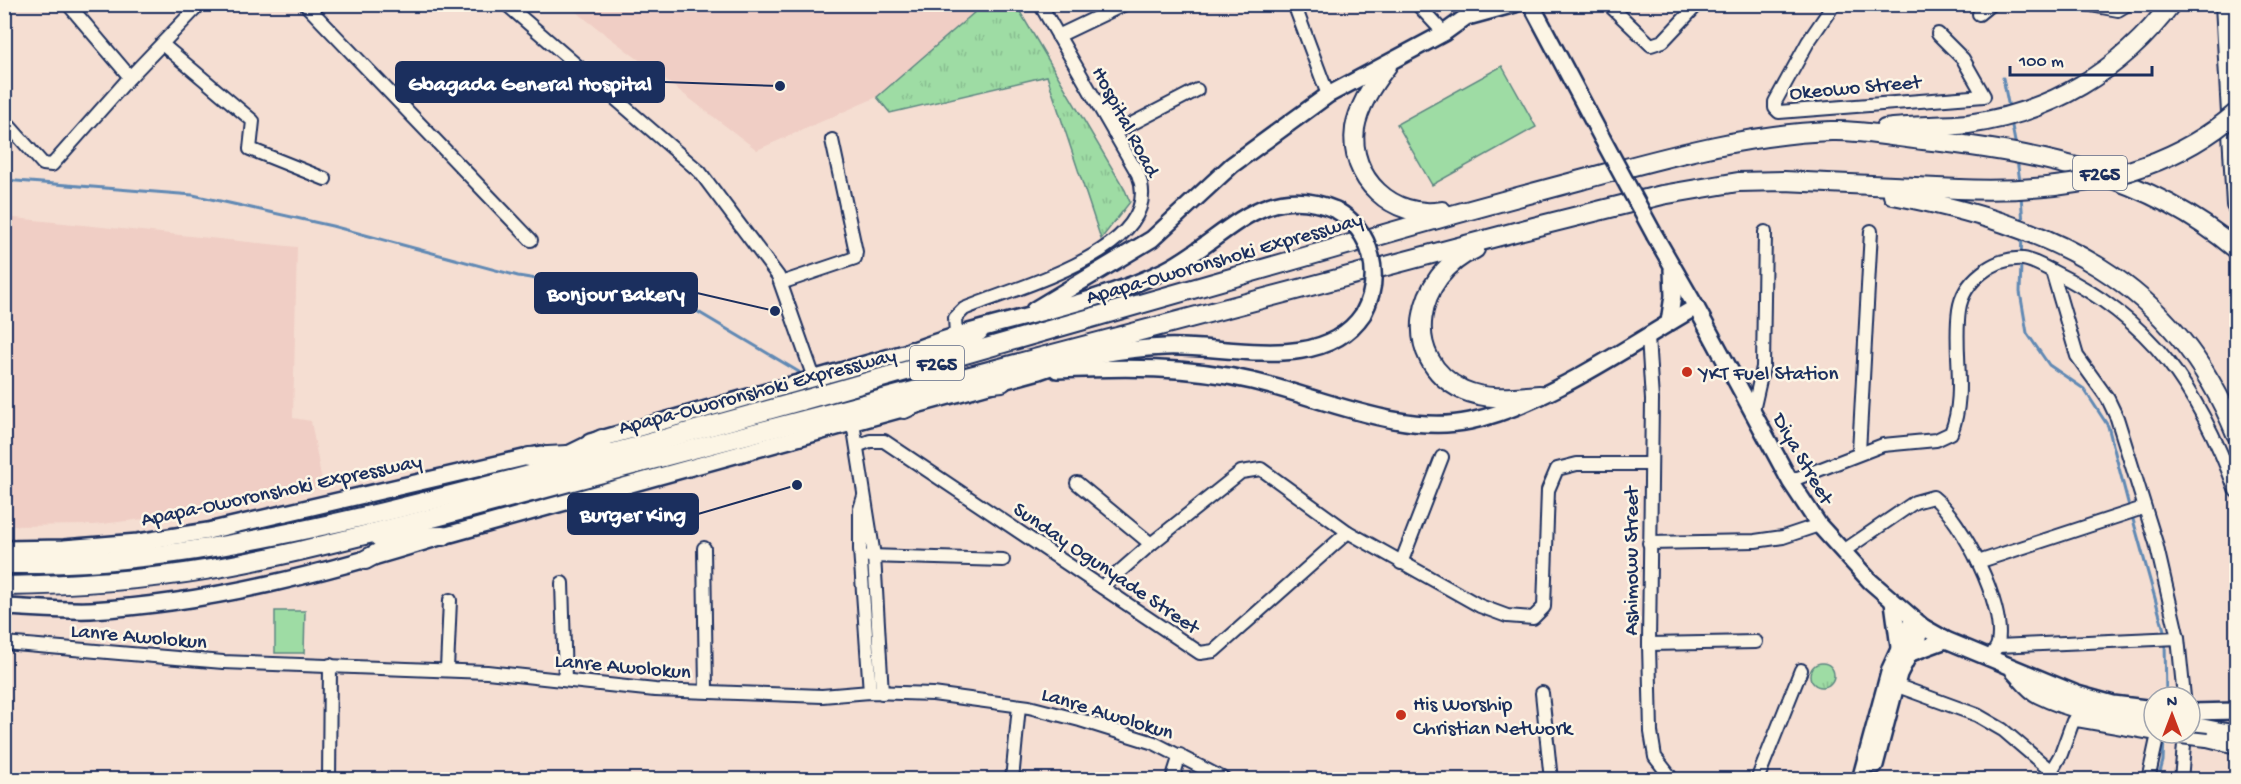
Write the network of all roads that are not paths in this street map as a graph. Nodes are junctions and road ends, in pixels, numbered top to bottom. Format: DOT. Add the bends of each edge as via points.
graph roads {
  1 [pos="68,4"];
  2 [pos="200,4"];
  3 [pos="304,4"];
  4 [pos="506,4"];
  5 [pos="1040,4"];
  6 [pos="1125,4"];
  7 [pos="1294,4"];
  8 [pos="1417,4"];
  9 [pos="1484,4"];
  10 [pos="1515,4"];
  11 [pos="1532,4"];
  12 [pos="1608,4"];
  13 [pos="1698,4"];
  14 [pos="1834,4"];
  15 [pos="1990,4"];
  16 [pos="2085,4"];
  17 [pos="2128,4"];
  18 [pos="2171,4"];
  19 [pos="2225,4"];
  20 [pos="1979,14"];
  21 [pos="1468,16"];
  22 [pos="1444,33"];
  23 [pos="1938,34"];
  24 [pos="1058,36"];
  25 [pos="162,44"];
  26 [pos="1387,66"];
  27 [pos="130,76"];
  28 [pos="1197,90"];
  29 [pos="1328,95"];
  30 [pos="2236,113"];
  31 [pos="4,120"];
  32 [pos="1863,132"];
  33 [pos="1114,133"];
  34 [pos="832,140"];
  35 [pos="325,179"];
  36 [pos="1834,184"];
  37 [pos="1514,196"];
  38 [pos="2236,205"];
  39 [pos="1534,227"];
  40 [pos="1870,231"];
  41 [pos="1765,232"];
  42 [pos="531,240"];
  43 [pos="2236,249"];
  44 [pos="1671,266"];
  45 [pos="2052,272"];
  46 [pos="781,283"];
  47 [pos="1699,312"];
  48 [pos="1013,321"];
  49 [pos="1669,322"];
  50 [pos="979,331"];
  51 [pos="1651,335"];
  52 [pos="954,342"];
  53 [pos="988,348"];
  54 [pos="910,351"];
  55 [pos="919,369"];
  56 [pos="1039,371"];
  57 [pos="996,376"];
  58 [pos="814,378"];
  59 [pos="1540,395"];
  60 [pos="901,401"];
  61 [pos="1753,411"];
  62 [pos="852,423"];
  63 [pos="2236,434"];
  64 [pos="857,446"];
  65 [pos="605,447"];
  66 [pos="1859,452"];
  67 [pos="566,455"];
  68 [pos="529,457"];
  69 [pos="1442,458"];
  70 [pos="1650,464"];
  71 [pos="531,477"];
  72 [pos="1790,481"];
  73 [pos="1077,483"];
  74 [pos="2236,491"];
  75 [pos="864,496"];
  76 [pos="2134,511"];
  77 [pos="436,517"];
  78 [pos="1819,525"];
  79 [pos="1348,532"];
  80 [pos="359,536"];
  81 [pos="443,536"];
  82 [pos="406,538"];
  83 [pos="1649,543"];
  84 [pos="1151,544"];
  85 [pos="704,548"];
  86 [pos="4,549"];
  87 [pos="1842,552"];
  88 [pos="860,556"];
  89 [pos="874,556"];
  90 [pos="365,560"];
  91 [pos="1002,560"];
  92 [pos="1978,562"];
  93 [pos="1401,563"];
  94 [pos="4,564"];
  95 [pos="562,583"];
  96 [pos="4,585"];
  97 [pos="1102,587"];
  98 [pos="450,600"];
  99 [pos="1893,602"];
  100 [pos="4,607"];
  101 [pos="1918,623"];
  102 [pos="2169,638"];
  103 [pos="1946,640"];
  104 [pos="1756,642"];
  105 [pos="4,643"];
  106 [pos="1648,644"];
  107 [pos="1998,646"];
  108 [pos="1904,651"];
  109 [pos="1988,659"];
  110 [pos="330,665"];
  111 [pos="447,669"];
  112 [pos="1801,670"];
  113 [pos="2015,670"];
  114 [pos="1894,676"];
  115 [pos="565,680"];
  116 [pos="2181,685"];
  117 [pos="2039,687"];
  118 [pos="706,691"];
  119 [pos="876,693"];
  120 [pos="1542,693"];
  121 [pos="1018,706"];
  122 [pos="2142,707"];
  123 [pos="2236,711"];
  124 [pos="2202,712"];
  125 [pos="2142,726"];
  126 [pos="2142,728"];
  127 [pos="2202,728"];
  128 [pos="2236,735"];
  129 [pos="2202,739"];
  130 [pos="2155,745"];
  131 [pos="2185,745"];
  132 [pos="2236,747"];
  133 [pos="1180,755"];
  134 [pos="2049,775"];
  135 [pos="1672,779"];
  136 [pos="328,780"];
  137 [pos="1012,780"];
  138 [pos="1172,780"];
  139 [pos="1226,780"];
  140 [pos="1551,780"];
  141 [pos="1757,780"];
  142 [pos="1860,780"];
  143 [pos="1870,780"];
  144 [pos="2148,780"];
  145 [pos="2181,780"];
  1 -- 27 [label="street"];
  2 -- 25 [label="street"];
  3 -- 42 [label="street"];
  4 -- 46 [label="street" via="700,172"];
  5 -- 24 [label="street, Hospital Road"];
  6 -- 24 [label="street"];
  7 -- 29 [label="street"];
  8 -- 22 [label="street"];
  9 -- 21 [label="main road"];
  10 -- 21 [label="main road"];
  11 -- 44 [label="main road, Diya Street, bridge"];
  12 -- 13 [label="street" via="1651,45 1663,41"];
  14 -- 23 [label="street, Okeowo Street" via="1775,102 1779,112 1984,96 1964,59"];
  15 -- 20 [label="street"];
  16 -- 17 [label="street" via="2118,10"];
  18 -- 32 [label="highway" via="2134,47 2088,82 2035,109 1989,121"];
  19 -- 38 [label="highway"];
  21 -- 22 [label="main road"];
  22 -- 26 [label="main road"];
  24 -- 33 [label="street, Hospital Road"];
  25 -- 27 [label="street"];
  25 -- 35 [label="street" via="253,121 250,149"];
  26 -- 29 [label="main road"];
  26 -- 37 [label="highway" via="1359,111 1354,141 1359,170 1381,196 1396,205 1432,213"];
  27 -- 31 [label="street" via="52,165 43,164"];
  28 -- 33 [label="street"];
  29 -- 48 [label="main road" via="1232,165 1152,239"];
  30 -- 36 [label="highway, bridge" via="2195,143 2124,172 2053,187 2009,191"];
  32 -- 37 [label="highway, Apapa-Oworonshoki Expressway / F265" via="1830,131 1743,141 1660,157"];
  32 -- 43 [label="highway, F265" via="2008,150 2103,173 2174,207"];
  33 -- 52 [label="street, Hospital Road" via="1143,186 1143,202 1131,224 1113,242 1068,269 964,309 955,318"];
  34 -- 46 [label="street" via="855,258"];
  36 -- 39 [label="highway, Apapa-Oworonshoki Expressway / F265" via="1738,182 1696,188"];
  36 -- 63 [label="highway, F265" via="1976,215 2069,248 2098,265 2131,287 2180,338 2218,396"];
  37 -- 53 [label="highway, Apapa-Oworonshoki Expressway / F265"];
  39 -- 57 [label="highway, Apapa-Oworonshoki Expressway / F265"];
  39 -- 59 [label="highway" via="1472,250 1446,267 1428,293 1421,321 1431,362 1439,373 1464,390 1492,398"];
  40 -- 66 [label="street"];
  41 -- 61 [label="street" via="1762,367"];
  44 -- 47 [label="main road, Diya Street"];
  44 -- 49 [label="main road" via="1673,296"];
  45 -- 66 [label="street" via="2018,260 2000,262 1976,278 1959,308 1959,409 1951,433 1936,440 1882,445"];
  45 -- 74 [label="street" via="2082,286 2133,323 2176,371 2207,419"];
  45 -- 76 [label="street" via="2077,356 2117,418"];
  46 -- 58 [label="street"];
  47 -- 49 [label="main road"];
  47 -- 51 [label="main road"];
  47 -- 61 [label="main road, Diya Street"];
  48 -- 50 [label="main road"];
  48 -- 56 [label="main road, bridge" via="1079,304 1146,279 1189,257 1239,219 1262,207 1291,200 1323,204 1336,210 1356,225 1371,253 1373,285 1364,314 1339,339 1302,351 1131,349 1067,361"];
  49 -- 51 [label="main road"];
  50 -- 52 [label="highway"];
  51 -- 59 [label="main road"];
  51 -- 70 [label="street, Ashimowu Street"];
  52 -- 53 [label="highway"];
  52 -- 54 [label="highway"];
  52 -- 55 [label="highway"];
  53 -- 55 [label="highway, Apapa-Oworonshoki Expressway / F265"];
  54 -- 58 [label="main road, Apapa-Oworonshoki Expressway"];
  55 -- 65 [label="highway, Apapa-Oworonshoki Expressway / F265"];
  56 -- 57 [label="main road, Apapa-Oworonshoki Expressway"];
  56 -- 59 [label="main road" via="1150,369 1250,380 1395,421 1431,423 1467,422 1527,404"];
  57 -- 60 [label="highway, Apapa-Oworonshoki Expressway / F265"];
  57 -- 60 [label="highway"];
  58 -- 65 [label="main road, Apapa-Oworonshoki Expressway"];
  60 -- 62 [label="main road, Apapa-Oworonshoki Expressway"];
  60 -- 77 [label="highway, Apapa-Oworonshoki Expressway / F265"];
  61 -- 72 [label="main road, Diya Street"];
  62 -- 64 [label="street"];
  62 -- 81 [label="main road, Apapa-Oworonshoki Expressway"];
  64 -- 75 [label="street"];
  64 -- 97 [label="street, Sunday Ogunyade Street" via="884,441"];
  65 -- 67 [label="highway"];
  65 -- 68 [label="main road, Apapa-Oworonshoki Expressway"];
  65 -- 71 [label="highway, Apapa-Oworonshoki Expressway / F265"];
  66 -- 72 [label="street"];
  67 -- 68 [label="highway"];
  67 -- 71 [label="highway"];
  68 -- 86 [label="main road, Apapa-Oworonshoki Expressway" via="208,531 138,542"];
  69 -- 93 [label="street"];
  70 -- 83 [label="street, Ashimowu Street"];
  70 -- 93 [label="street" via="1577,464 1557,469 1548,490 1544,607 1533,618 1492,612"];
  71 -- 94 [label="highway, Apapa-Oworonshoki Expressway / F265" via="264,540 122,561"];
  72 -- 78 [label="main road, Diya Street"];
  73 -- 84 [label="street"];
  75 -- 88 [label="street" via="860,509"];
  75 -- 89 [label="street"];
  76 -- 92 [label="street"];
  76 -- 102 [label="street" via="2156,543"];
  77 -- 80 [label="highway, Apapa-Oworonshoki Expressway / F265"];
  77 -- 82 [label="highway"];
  78 -- 83 [label="street" via="1755,541"];
  78 -- 87 [label="main road, Diya Street"];
  79 -- 84 [label="street" via="1268,472 1250,469 1241,472"];
  79 -- 93 [label="street"];
  79 -- 97 [label="street, Sunday Ogunyade Street" via="1208,653 1200,653"];
  80 -- 82 [label="highway"];
  80 -- 96 [label="highway, Apapa-Oworonshoki Expressway / F265" via="205,570 128,580"];
  81 -- 82 [label="highway"];
  81 -- 90 [label="main road, Apapa-Oworonshoki Expressway"];
  82 -- 90 [label="highway"];
  83 -- 106 [label="street, Ashimowu Street"];
  84 -- 97 [label="street"];
  85 -- 118 [label="street"];
  87 -- 92 [label="street" via="1915,501 1934,497"];
  87 -- 99 [label="main road, Diya Street"];
  88 -- 89 [label="street"];
  88 -- 119 [label="street"];
  89 -- 91 [label="street"];
  89 -- 119 [label="street"];
  90 -- 100 [label="main road, Apapa-Oworonshoki Expressway" via="253,588 174,602 89,610"];
  92 -- 107 [label="street" via="1991,594 1999,629"];
  95 -- 115 [label="street"];
  98 -- 111 [label="street"];
  99 -- 101 [label="main road, Diya Street"];
  99 -- 108 [label="main road"];
  101 -- 103 [label="main road, Diya Street"];
  101 -- 108 [label="main road"];
  102 -- 107 [label="street"];
  102 -- 116 [label="street"];
  103 -- 108 [label="main road"];
  103 -- 109 [label="main road, Diya Street"];
  104 -- 106 [label="street"];
  105 -- 110 [label="street, Lanre Awolokun" via="223,662"];
  106 -- 135 [label="street, Ashimowu Street" via="1655,757"];
  107 -- 109 [label="street"];
  108 -- 114 [label="main road"];
  109 -- 113 [label="main road, Diya Street"];
  110 -- 111 [label="street, Lanre Awolokun"];
  110 -- 136 [label="street"];
  111 -- 115 [label="street, Lanre Awolokun"];
  112 -- 141 [label="street"];
  113 -- 117 [label="highway"];
  114 -- 134 [label="street" via="2003,730"];
  114 -- 142 [label="main road"];
  114 -- 143 [label="main road"];
  115 -- 118 [label="street, Lanre Awolokun"];
  117 -- 122 [label="main road"];
  117 -- 125 [label="highway" via="2083,709"];
  118 -- 119 [label="street, Lanre Awolokun" via="822,696"];
  119 -- 121 [label="street, Lanre Awolokun" via="933,694"];
  120 -- 140 [label="street"];
  121 -- 133 [label="street, Lanre Awolokun" via="1125,733"];
  121 -- 137 [label="street"];
  123 -- 124 [label="main road"];
  126 -- 134 [label="street" via="2073,722"];
  127 -- 128 [label="highway"];
  129 -- 132 [label="street, bridge"];
  130 -- 144 [label="street"];
  131 -- 145 [label="street"];
  133 -- 138 [label="street"];
  133 -- 139 [label="street, Lanre Awolokun"];
}
